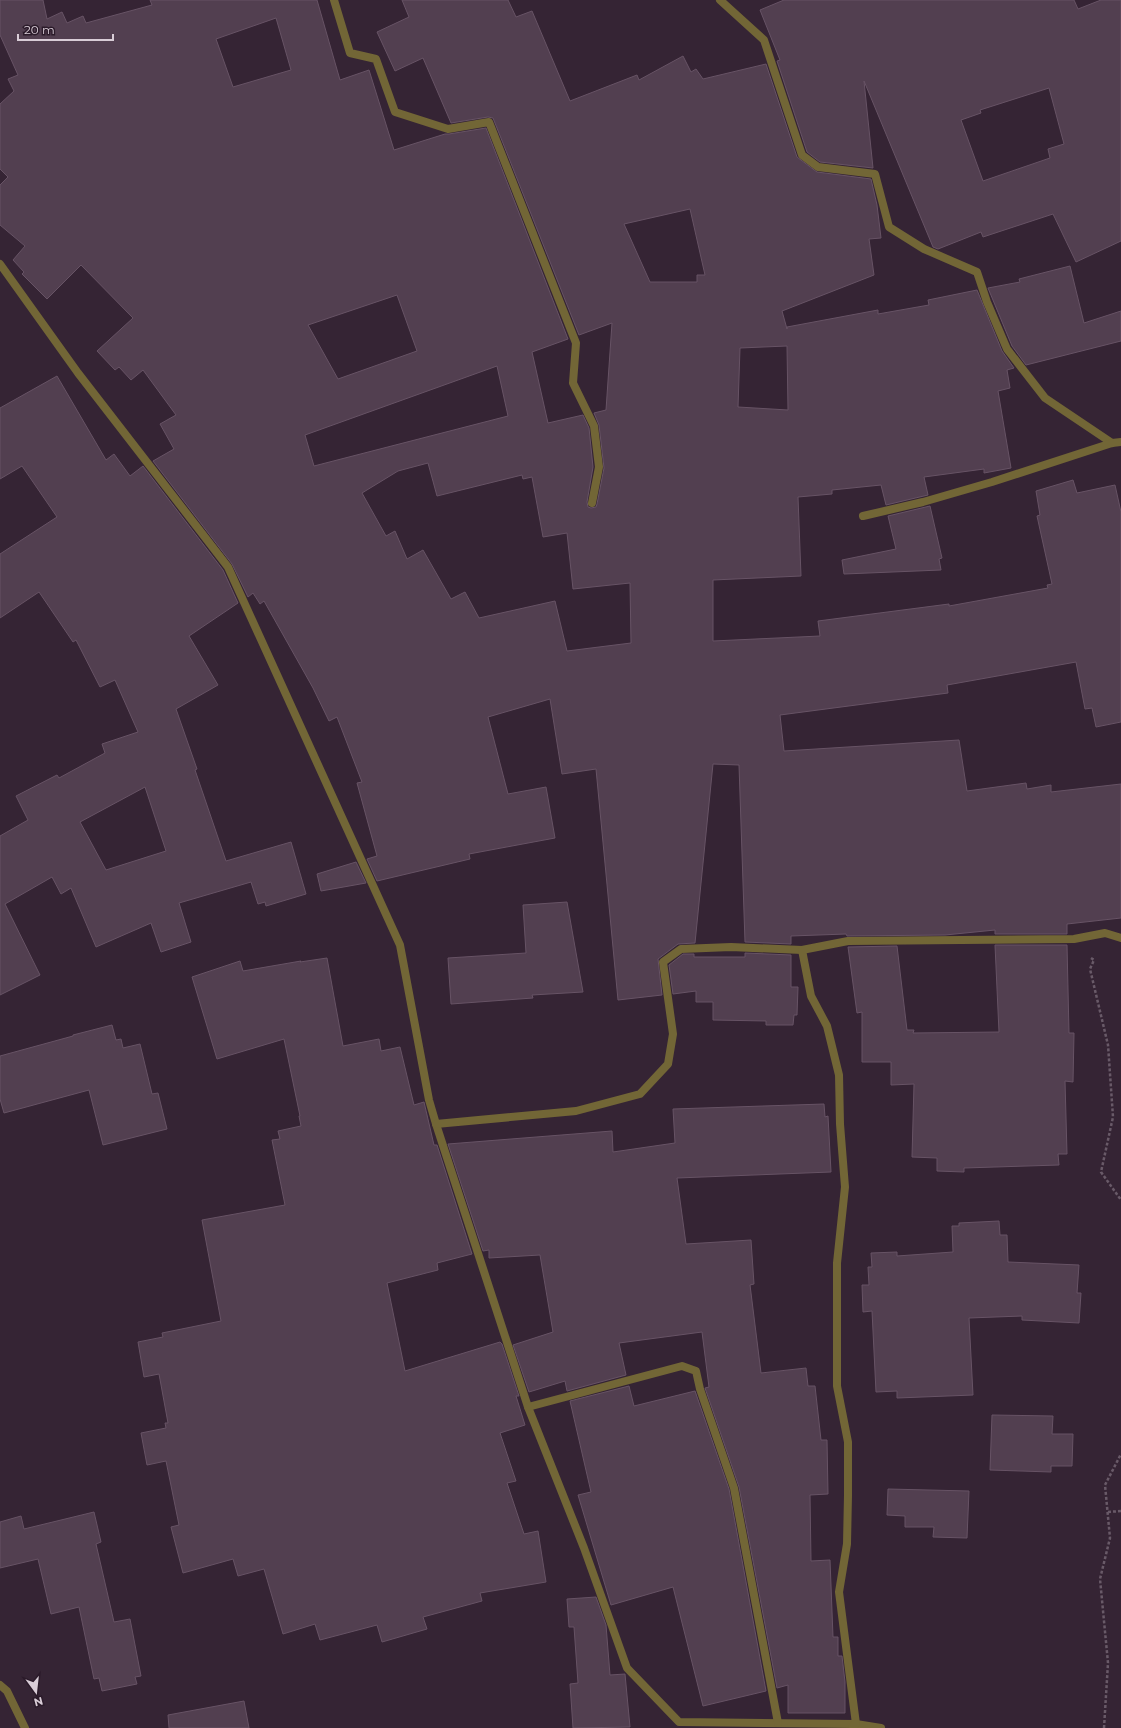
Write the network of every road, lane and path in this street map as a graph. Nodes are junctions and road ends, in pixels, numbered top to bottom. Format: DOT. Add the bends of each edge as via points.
graph roads {
  1 [pos="334,0"];
  2 [pos="723,1"];
  3 [pos="0,264"];
  4 [pos="1121,442"];
  5 [pos="1112,443"];
  6 [pos="592,503"];
  7 [pos="863,516"];
  8 [pos="1121,938"];
  9 [pos="1074,939"];
  10 [pos="802,950"];
  11 [pos="436,1124"];
  12 [pos="1121,1200"];
  13 [pos="528,1407"];
  14 [pos="1121,1454"];
  15 [pos="1108,1512"];
  16 [pos="1121,1512"];
  17 [pos="0,1685"];
  18 [pos="778,1723"];
  19 [pos="853,1726"];
  20 [pos="25,1728"];
  21 [pos="882,1728"];
  22 [pos="1104,1728"];
  1 -- 6 [label="street" via="350,53 376,59 396,112 448,129 489,122 576,343 573,383 594,426 599,467"];
  2 -- 5 [label="street" via="764,40 802,155 818,167 875,174 889,227 924,249 978,272 987,302 1007,349 1045,398"];
  3 -- 11 [label="street" via="78,373 228,567 400,945 428,1100"];
  4 -- 5 [label="street"];
  5 -- 7 [label="street" via="923,502"];
  8 -- 9 [label="street" via="1105,933"];
  9 -- 10 [label="street" via="848,941"];
  9 -- 12 [label="path" via="1094,960 1090,969 1108,1044 1113,1117 1101,1172"];
  10 -- 11 [label="street" via="731,947 681,949 663,962 673,1034 668,1064 640,1094 576,1111"];
  10 -- 19 [label="street" via="811,996 827,1026 839,1075 845,1187 837,1263 837,1386 848,1442 848,1495 847,1544 838,1592"];
  11 -- 13 [label="street"];
  13 -- 18 [label="street" via="584,1548 627,1668 679,1722"];
  13 -- 18 [label="street" via="682,1366 696,1371 734,1488"];
  14 -- 15 [label="path" via="1105,1485"];
  15 -- 16 [label="path"];
  15 -- 22 [label="path" via="1110,1538 1100,1579 1108,1663"];
  17 -- 20 [label="street" via="6,1691"];
  18 -- 19 [label="street"];
  19 -- 21 [label="street"];
}
